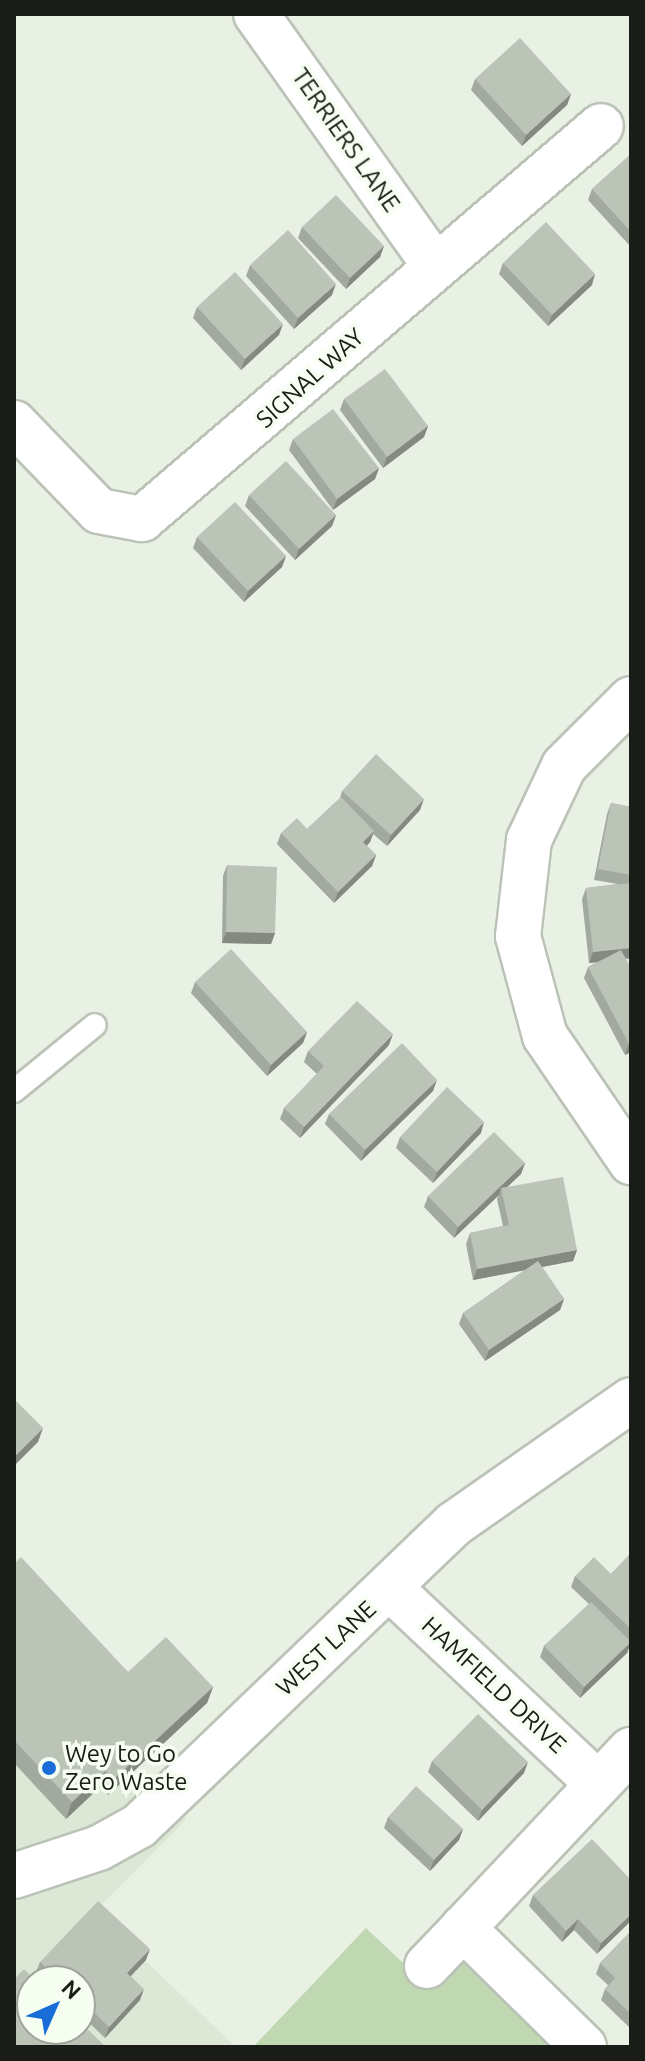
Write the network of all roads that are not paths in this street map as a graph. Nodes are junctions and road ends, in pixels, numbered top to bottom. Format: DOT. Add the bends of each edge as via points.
graph roads {
  1 [pos="256,14"];
  2 [pos="601,126"];
  3 [pos="435,266"];
  4 [pos="14,423"];
  5 [pos="631,699"];
  6 [pos="95,1025"];
  7 [pos="14,1091"];
  8 [pos="631,1162"];
  9 [pos="631,1400"];
  10 [pos="390,1588"];
  11 [pos="631,1750"];
  12 [pos="597,1783"];
  13 [pos="14,1876"];
  14 [pos="463,1928"];
  15 [pos="427,1966"];
  16 [pos="584,2047"];
  1 -- 3 [label="street, TERRIERS LANE"];
  2 -- 3 [label="street, SIGNAL WAY"];
  3 -- 4 [label="street, SIGNAL WAY" via="142,519 99,511"];
  5 -- 8 [label="street" via="564,766 529,840 518,936 545,1036"];
  6 -- 7 [label="lane"];
  9 -- 10 [label="street, WEST LANE" via="454,1524"];
  10 -- 12 [label="street, HAMFIELD DRIVE"];
  10 -- 13 [label="street, WEST LANE" via="139,1826 99,1848"];
  11 -- 12 [label="street"];
  12 -- 14 [label="street"];
  14 -- 15 [label="street"];
  14 -- 16 [label="street"];
}
